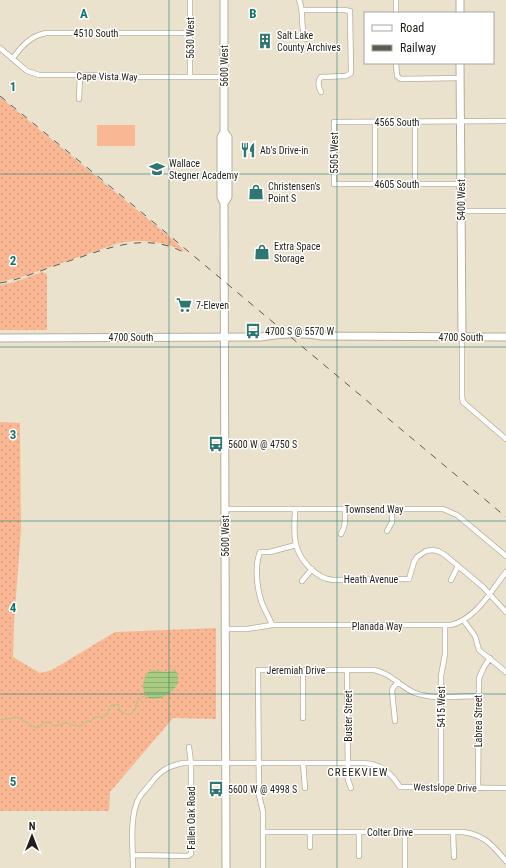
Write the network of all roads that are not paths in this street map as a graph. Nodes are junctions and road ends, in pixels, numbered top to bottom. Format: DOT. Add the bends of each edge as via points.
graph roads {
  1 [pos="190,0"];
  2 [pos="224,0"];
  3 [pos="299,0"];
  4 [pos="396,0"];
  5 [pos="460,0"];
  6 [pos="302,10"];
  7 [pos="396,12"];
  8 [pos="460,12"];
  9 [pos="190,33"];
  10 [pos="306,39"];
  11 [pos="0,48"];
  12 [pos="13,58"];
  13 [pos="396,64"];
  14 [pos="460,64"];
  15 [pos="80,75"];
  16 [pos="190,77"];
  17 [pos="224,77"];
  18 [pos="460,78"];
  19 [pos="321,92"];
  20 [pos="79,99"];
  21 [pos="506,121"];
  22 [pos="334,122"];
  23 [pos="375,122"];
  24 [pos="415,122"];
  25 [pos="460,122"];
  26 [pos="334,184"];
  27 [pos="375,184"];
  28 [pos="415,184"];
  29 [pos="461,184"];
  30 [pos="461,210"];
  31 [pos="506,210"];
  32 [pos="224,337"];
  33 [pos="462,337"];
  34 [pos="506,337"];
  35 [pos="0,338"];
  36 [pos="506,439"];
  37 [pos="225,509"];
  38 [pos="294,509"];
  39 [pos="345,509"];
  40 [pos="392,509"];
  41 [pos="387,531"];
  42 [pos="341,534"];
  43 [pos="296,545"];
  44 [pos="506,556"];
  45 [pos="458,566"];
  46 [pos="312,569"];
  47 [pos="506,572"];
  48 [pos="451,580"];
  49 [pos="302,581"];
  50 [pos="490,592"];
  51 [pos="506,612"];
  52 [pos="464,621"];
  53 [pos="272,626"];
  54 [pos="445,626"];
  55 [pos="225,629"];
  56 [pos="490,658"];
  57 [pos="303,670"];
  58 [pos="347,670"];
  59 [pos="506,672"];
  60 [pos="398,682"];
  61 [pos="441,696"];
  62 [pos="478,696"];
  63 [pos="303,718"];
  64 [pos="395,721"];
  65 [pos="189,747"];
  66 [pos="348,762"];
  67 [pos="192,763"];
  68 [pos="226,763"];
  69 [pos="259,763"];
  70 [pos="303,763"];
  71 [pos="305,788"];
  72 [pos="351,788"];
  73 [pos="441,788"];
  74 [pos="478,788"];
  75 [pos="506,788"];
  76 [pos="262,832"];
  77 [pos="310,832"];
  78 [pos="359,832"];
  79 [pos="405,832"];
  80 [pos="453,832"];
  81 [pos="310,847"];
  82 [pos="133,856"];
  83 [pos="359,856"];
  84 [pos="454,857"];
  85 [pos="506,861"];
  86 [pos="133,868"];
  87 [pos="226,868"];
  88 [pos="263,868"];
  89 [pos="405,868"];
  1 -- 9 [label="street, 5630 West"];
  2 -- 17 [label="main road, 5600 West"];
  3 -- 6 [label="street"];
  4 -- 7 [label="street"];
  5 -- 8 [label="main road"];
  6 -- 10 [label="street"];
  6 -- 19 [label="street" via="350,11 351,73 346,76 321,77"];
  9 -- 12 [label="street, 4510 South" via="46,33 27,42"];
  9 -- 16 [label="street, 5630 West"];
  11 -- 12 [label="street, Cape Vista Way"];
  12 -- 15 [label="street, Cape Vista Way" via="36,75"];
  13 -- 18 [label="street" via="397,76 401,79"];
  14 -- 18 [label="main road, 5400 West"];
  15 -- 16 [label="street, Cape Vista Way"];
  15 -- 20 [label="street"];
  16 -- 17 [label="street, Cape Vista Way"];
  17 -- 32 [label="main road, 5600 West" via="224,132 221,137 221,197 224,203"];
  18 -- 25 [label="main road, 5400 West"];
  21 -- 25 [label="street, 4565 South"];
  22 -- 23 [label="street, 4565 South"];
  22 -- 26 [label="street, 5505 West"];
  23 -- 24 [label="street, 4565 South"];
  23 -- 27 [label="street"];
  24 -- 25 [label="street, 4565 South"];
  24 -- 28 [label="street"];
  25 -- 29 [label="main road, 5400 West"];
  26 -- 27 [label="street, 4605 South"];
  27 -- 28 [label="street, 4605 South"];
  28 -- 29 [label="street, 4605 South"];
  29 -- 30 [label="main road, 5400 West"];
  30 -- 31 [label="street"];
  30 -- 33 [label="main road, 5400 West"];
  32 -- 33 [label="main road, 4700 South"];
  32 -- 35 [label="main road, 4700 South"];
  32 -- 37 [label="main road, 5600 West"];
  33 -- 34 [label="main road, 4700 South"];
  33 -- 36 [label="street" via="463,402"];
  37 -- 38 [label="street, Townsend Way"];
  37 -- 55 [label="main road, 5600 West"];
  38 -- 39 [label="street, Townsend Way"];
  38 -- 43 [label="street, Heath Avenue"];
  39 -- 40 [label="street, Townsend Way"];
  39 -- 42 [label="street" via="345,523"];
  40 -- 41 [label="street" via="392,522"];
  40 -- 44 [label="street, Townsend Way" via="437,508 451,511"];
  43 -- 46 [label="street, Heath Avenue"];
  43 -- 53 [label="street" via="260,552 258,558 260,598"];
  45 -- 46 [label="street, Heath Avenue" via="445,555 432,550 417,557 409,579 329,579"];
  45 -- 48 [label="street"];
  45 -- 50 [label="street, Heath Avenue"];
  46 -- 49 [label="street"];
  47 -- 50 [label="street"];
  50 -- 51 [label="street, Heath Avenue"];
  50 -- 52 [label="street"];
  52 -- 54 [label="street, Planada Way"];
  52 -- 56 [label="street" via="475,636 479,650"];
  53 -- 54 [label="street, Planada Way"];
  53 -- 55 [label="street, Planada Way"];
  54 -- 61 [label="street, 5415 West"];
  55 -- 68 [label="main road, 5600 West"];
  56 -- 59 [label="street"];
  56 -- 62 [label="street, Labrea Street" via="479,678"];
  57 -- 58 [label="street, Jeremiah Drive"];
  57 -- 63 [label="street"];
  57 -- 69 [label="street, Jeremiah Drive" via="258,670"];
  58 -- 60 [label="street, Jeremiah Drive" via="380,671"];
  58 -- 66 [label="street, Buster Street"];
  60 -- 61 [label="street, Jeremiah Drive" via="415,693"];
  60 -- 64 [label="street" via="392,691"];
  61 -- 62 [label="street, Jeremiah Drive"];
  61 -- 73 [label="street, 5415 West"];
  62 -- 74 [label="street, Labrea Street"];
  65 -- 67 [label="street, Fallen Oak Road"];
  66 -- 70 [label="street, Westslope Drive"];
  66 -- 72 [label="street, Buster Street" via="348,780"];
  66 -- 73 [label="street, Westslope Drive" via="373,763 380,766 389,772 400,787"];
  67 -- 68 [label="street, Westslope Drive"];
  67 -- 82 [label="street, Westslope Drive" via="166,768 158,774 140,798 133,819"];
  67 -- 82 [label="street, Fallen Oak Road" via="191,854"];
  68 -- 69 [label="street, Westslope Drive"];
  68 -- 87 [label="main road, 5600 West"];
  69 -- 70 [label="street, Westslope Drive"];
  69 -- 76 [label="street, Jeremiah Drive"];
  70 -- 71 [label="street"];
  73 -- 74 [label="street, Westslope Drive"];
  74 -- 75 [label="street, Westslope Drive"];
  76 -- 77 [label="street, Colter Drive"];
  76 -- 88 [label="street, Jeremiah Drive"];
  77 -- 78 [label="street, Colter Drive"];
  77 -- 81 [label="street"];
  78 -- 79 [label="street, Colter Drive"];
  78 -- 83 [label="street"];
  79 -- 80 [label="street, Colter Drive"];
  79 -- 89 [label="street"];
  80 -- 84 [label="street"];
  80 -- 85 [label="street, Colter Drive" via="470,833 482,838"];
  82 -- 86 [label="street, Westslope Drive"];
}
